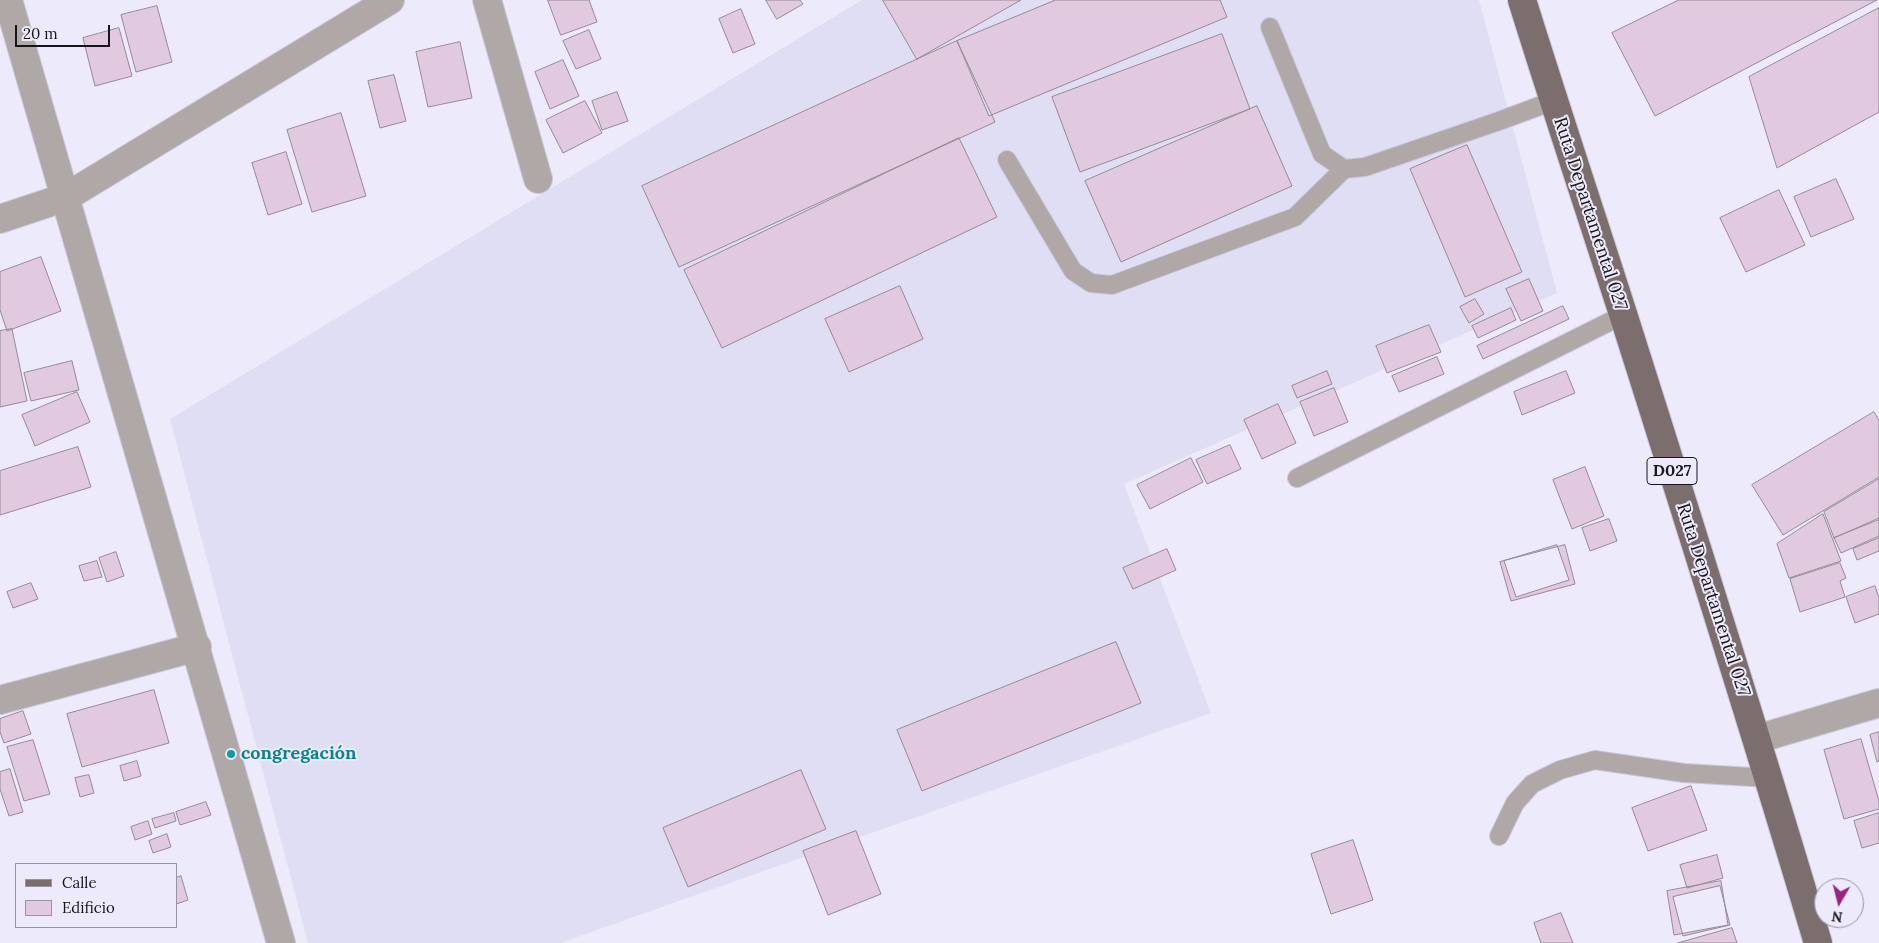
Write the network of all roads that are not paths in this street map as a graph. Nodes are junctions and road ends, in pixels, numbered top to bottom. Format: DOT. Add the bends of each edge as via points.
graph roads {
  1 [pos="8,0"];
  2 [pos="390,0"];
  3 [pos="487,0"];
  4 [pos="1522,0"];
  5 [pos="1270,27"];
  6 [pos="1553,101"];
  7 [pos="1007,160"];
  8 [pos="1344,169"];
  9 [pos="538,179"];
  10 [pos="66,197"];
  11 [pos="0,219"];
  12 [pos="1623,315"];
  13 [pos="1297,478"];
  14 [pos="197,647"];
  15 [pos="0,700"];
  16 [pos="1879,703"];
  17 [pos="1757,738"];
  18 [pos="1769,778"];
  19 [pos="1499,836"];
  20 [pos="281,943"];
  21 [pos="1818,943"];
  1 -- 10 [label="street"];
  2 -- 10 [label="street"];
  3 -- 9 [label="street"];
  4 -- 6 [label="main road, Ruta Departamental 027 / D027"];
  5 -- 8 [label="lane" via="1322,154"];
  6 -- 8 [label="lane" via="1365,167"];
  6 -- 12 [label="main road, Ruta Departamental 027 / D027"];
  7 -- 8 [label="lane" via="1073,271 1091,283 1112,285 1295,216"];
  10 -- 11 [label="street"];
  10 -- 14 [label="street"];
  12 -- 13 [label="lane"];
  12 -- 17 [label="main road, Ruta Departamental 027 / D027"];
  14 -- 15 [label="street"];
  14 -- 20 [label="street"];
  16 -- 17 [label="street"];
  17 -- 18 [label="main road, Ruta Departamental 027 / D027"];
  18 -- 19 [label="lane" via="1684,773 1595,760 1560,770 1532,784 1515,803"];
  18 -- 21 [label="main road, Ruta Departamental 027 / D027"];
}
